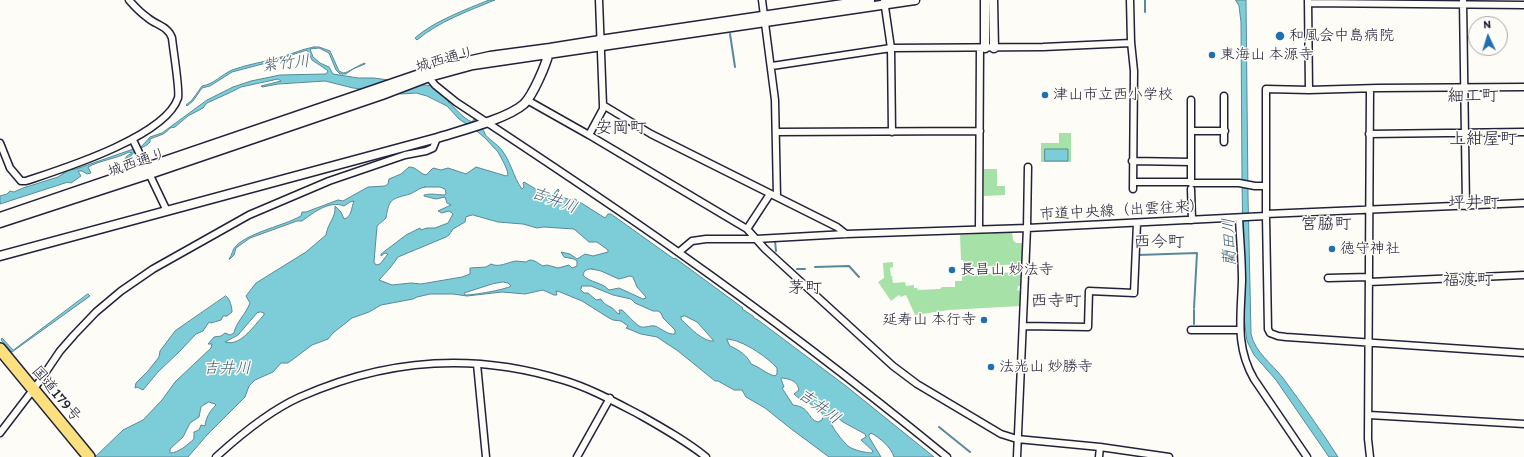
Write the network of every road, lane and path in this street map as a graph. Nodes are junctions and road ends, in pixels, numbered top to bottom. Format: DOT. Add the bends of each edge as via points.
graph roads {
  1 [pos="129,0"];
  2 [pos="598,0"];
  3 [pos="762,0"];
  4 [pos="870,0"];
  5 [pos="915,0"];
  6 [pos="984,0"];
  7 [pos="993,0"];
  8 [pos="1130,0"];
  9 [pos="1308,1"];
  10 [pos="884,2"];
  11 [pos="1464,2"];
  12 [pos="1524,5"];
  13 [pos="765,19"];
  14 [pos="600,43"];
  15 [pos="1131,43"];
  16 [pos="891,48"];
  17 [pos="982,48"];
  18 [pos="994,48"];
  19 [pos="549,52"];
  20 [pos="772,66"];
  21 [pos="427,74"];
  22 [pos="1465,87"];
  23 [pos="1524,87"];
  24 [pos="1370,89"];
  25 [pos="1309,90"];
  26 [pos="1224,96"];
  27 [pos="527,100"];
  28 [pos="1191,100"];
  29 [pos="603,106"];
  30 [pos="484,123"];
  31 [pos="980,131"];
  32 [pos="1192,131"];
  33 [pos="1225,131"];
  34 [pos="777,132"];
  35 [pos="892,132"];
  36 [pos="1465,132"];
  37 [pos="1524,132"];
  38 [pos="1369,134"];
  39 [pos="589,135"];
  40 [pos="437,138"];
  41 [pos="133,141"];
  42 [pos="1224,142"];
  43 [pos="0,143"];
  44 [pos="1132,161"];
  45 [pos="1191,162"];
  46 [pos="1028,167"];
  47 [pos="148,171"];
  48 [pos="1191,182"];
  49 [pos="1266,186"];
  50 [pos="1191,189"];
  51 [pos="770,194"];
  52 [pos="777,197"];
  53 [pos="1524,203"];
  54 [pos="1466,206"];
  55 [pos="1368,210"];
  56 [pos="167,211"];
  57 [pos="1266,215"];
  58 [pos="0,217"];
  59 [pos="1240,218"];
  60 [pos="1192,220"];
  61 [pos="0,223"];
  62 [pos="1136,223"];
  63 [pos="1027,228"];
  64 [pos="979,229"];
  65 [pos="747,230"];
  66 [pos="846,234"];
  67 [pos="756,239"];
  68 [pos="679,252"];
  69 [pos="0,256"];
  70 [pos="1524,274"];
  71 [pos="1328,278"];
  72 [pos="1369,279"];
  73 [pos="1023,326"];
  74 [pos="1191,330"];
  75 [pos="1239,330"];
  76 [pos="1369,343"];
  77 [pos="1,352"];
  78 [pos="1524,353"];
  79 [pos="477,364"];
  80 [pos="34,390"];
  81 [pos="610,398"];
  82 [pos="1369,415"];
  83 [pos="1524,424"];
  84 [pos="0,433"];
  85 [pos="1017,439"];
  86 [pos="1100,447"];
  87 [pos="89,457"];
  88 [pos="216,457"];
  89 [pos="486,457"];
  90 [pos="577,457"];
  91 [pos="706,457"];
  92 [pos="947,457"];
  93 [pos="1017,457"];
  94 [pos="1099,457"];
  95 [pos="1169,457"];
  96 [pos="1307,457"];
  97 [pos="1370,457"];
  1 -- 41 [label="street" via="149,19 170,33 178,90 176,101 165,116"];
  2 -- 14 [label="street"];
  3 -- 13 [label="street"];
  4 -- 13 [label="street, 城西通り"];
  5 -- 10 [label="street, 城西通り"];
  6 -- 17 [label="street"];
  7 -- 18 [label="street"];
  8 -- 15 [label="street"];
  9 -- 11 [label="street"];
  9 -- 25 [label="street"];
  10 -- 13 [label="street, 城西通り"];
  10 -- 16 [label="street"];
  11 -- 12 [label="street"];
  11 -- 22 [label="street"];
  13 -- 14 [label="street, 城西通り"];
  13 -- 20 [label="street"];
  14 -- 19 [label="street, 城西通り"];
  14 -- 29 [label="street"];
  15 -- 18 [label="street"];
  15 -- 44 [label="street" via="1134,71"];
  16 -- 17 [label="street"];
  16 -- 20 [label="street"];
  16 -- 35 [label="street"];
  17 -- 18 [label="street"];
  17 -- 31 [label="street"];
  19 -- 21 [label="street, 城西通り"];
  19 -- 27 [label="street" via="545,66"];
  20 -- 34 [label="street"];
  21 -- 30 [label="street" via="435,85"];
  21 -- 47 [label="street, 城西通り" via="367,91"];
  21 -- 47 [label="street, 城西通り" via="417,81 382,95"];
  22 -- 23 [label="street"];
  22 -- 24 [label="street"];
  22 -- 36 [label="street"];
  24 -- 25 [label="street"];
  24 -- 38 [label="street"];
  25 -- 49 [label="street" via="1266,89"];
  26 -- 33 [label="street"];
  27 -- 30 [label="street" via="525,104 506,115"];
  27 -- 39 [label="street"];
  28 -- 32 [label="street"];
  29 -- 39 [label="street"];
  29 -- 51 [label="street" via="651,134"];
  30 -- 40 [label="street"];
  30 -- 68 [label="street"];
  31 -- 35 [label="street"];
  31 -- 64 [label="street"];
  32 -- 33 [label="street"];
  32 -- 45 [label="street"];
  33 -- 42 [label="street"];
  34 -- 35 [label="street"];
  34 -- 52 [label="street"];
  36 -- 37 [label="street"];
  36 -- 38 [label="street"];
  36 -- 54 [label="street"];
  38 -- 55 [label="street"];
  39 -- 65 [label="street"];
  40 -- 56 [label="street"];
  40 -- 80 [label="street" via="433,148 426,151 328,181 249,215 153,269 96,312 60,351"];
  41 -- 43 [label="street" via="26,181 21,181 10,168"];
  41 -- 47 [label="street"];
  44 -- 45 [label="street"];
  44 -- 48 [label="street" via="1133,186"];
  45 -- 48 [label="street"];
  46 -- 63 [label="street"];
  47 -- 56 [label="street"];
  47 -- 58 [label="street, 城西通り"];
  47 -- 61 [label="street, 城西通り"];
  48 -- 49 [label="street"];
  49 -- 57 [label="street"];
  50 -- 60 [label="street"];
  51 -- 52 [label="street"];
  51 -- 65 [label="street"];
  52 -- 66 [label="street"];
  53 -- 54 [label="street, 市道中央線（出雲往来）"];
  54 -- 55 [label="street, 市道中央線（出雲往来）"];
  55 -- 57 [label="street, 市道中央線（出雲往来）"];
  55 -- 72 [label="street"];
  56 -- 69 [label="street"];
  57 -- 59 [label="street, 市道中央線（出雲往来）"];
  57 -- 76 [label="street" via="1270,333 1286,337"];
  59 -- 60 [label="street, 市道中央線（出雲往来）"];
  59 -- 75 [label="street" via="1242,278"];
  60 -- 62 [label="street, 市道中央線（出雲往来）"];
  62 -- 63 [label="street, 市道中央線（出雲往来）"];
  62 -- 73 [label="street" via="1134,293 1089,291 1088,327"];
  63 -- 64 [label="street, 市道中央線（出雲往来）"];
  63 -- 73 [label="street"];
  64 -- 66 [label="street, 市道中央線（出雲往来）"];
  65 -- 67 [label="street"];
  66 -- 67 [label="street, 市道中央線（出雲往来）"];
  67 -- 68 [label="street, 市道中央線（出雲往来）" via="692,240"];
  67 -- 85 [label="street" via="893,366 943,400 1001,434"];
  68 -- 92 [label="street"];
  70 -- 72 [label="street"];
  71 -- 72 [label="street"];
  72 -- 76 [label="street"];
  73 -- 85 [label="street"];
  74 -- 75 [label="street"];
  75 -- 96 [label="street" via="1250,371"];
  76 -- 78 [label="street"];
  76 -- 82 [label="street"];
  77 -- 80 [label="highway, 国道179号"];
  79 -- 81 [label="street" via="564,380"];
  79 -- 88 [label="street" via="418,364 383,369 337,383 298,398 231,443"];
  79 -- 89 [label="street"];
  80 -- 84 [label="street"];
  80 -- 87 [label="highway, 国道179号"];
  81 -- 90 [label="street"];
  81 -- 91 [label="street" via="658,425"];
  82 -- 83 [label="street"];
  82 -- 97 [label="street"];
  85 -- 86 [label="street"];
  85 -- 93 [label="street"];
  86 -- 94 [label="street"];
  86 -- 95 [label="street"];
}
